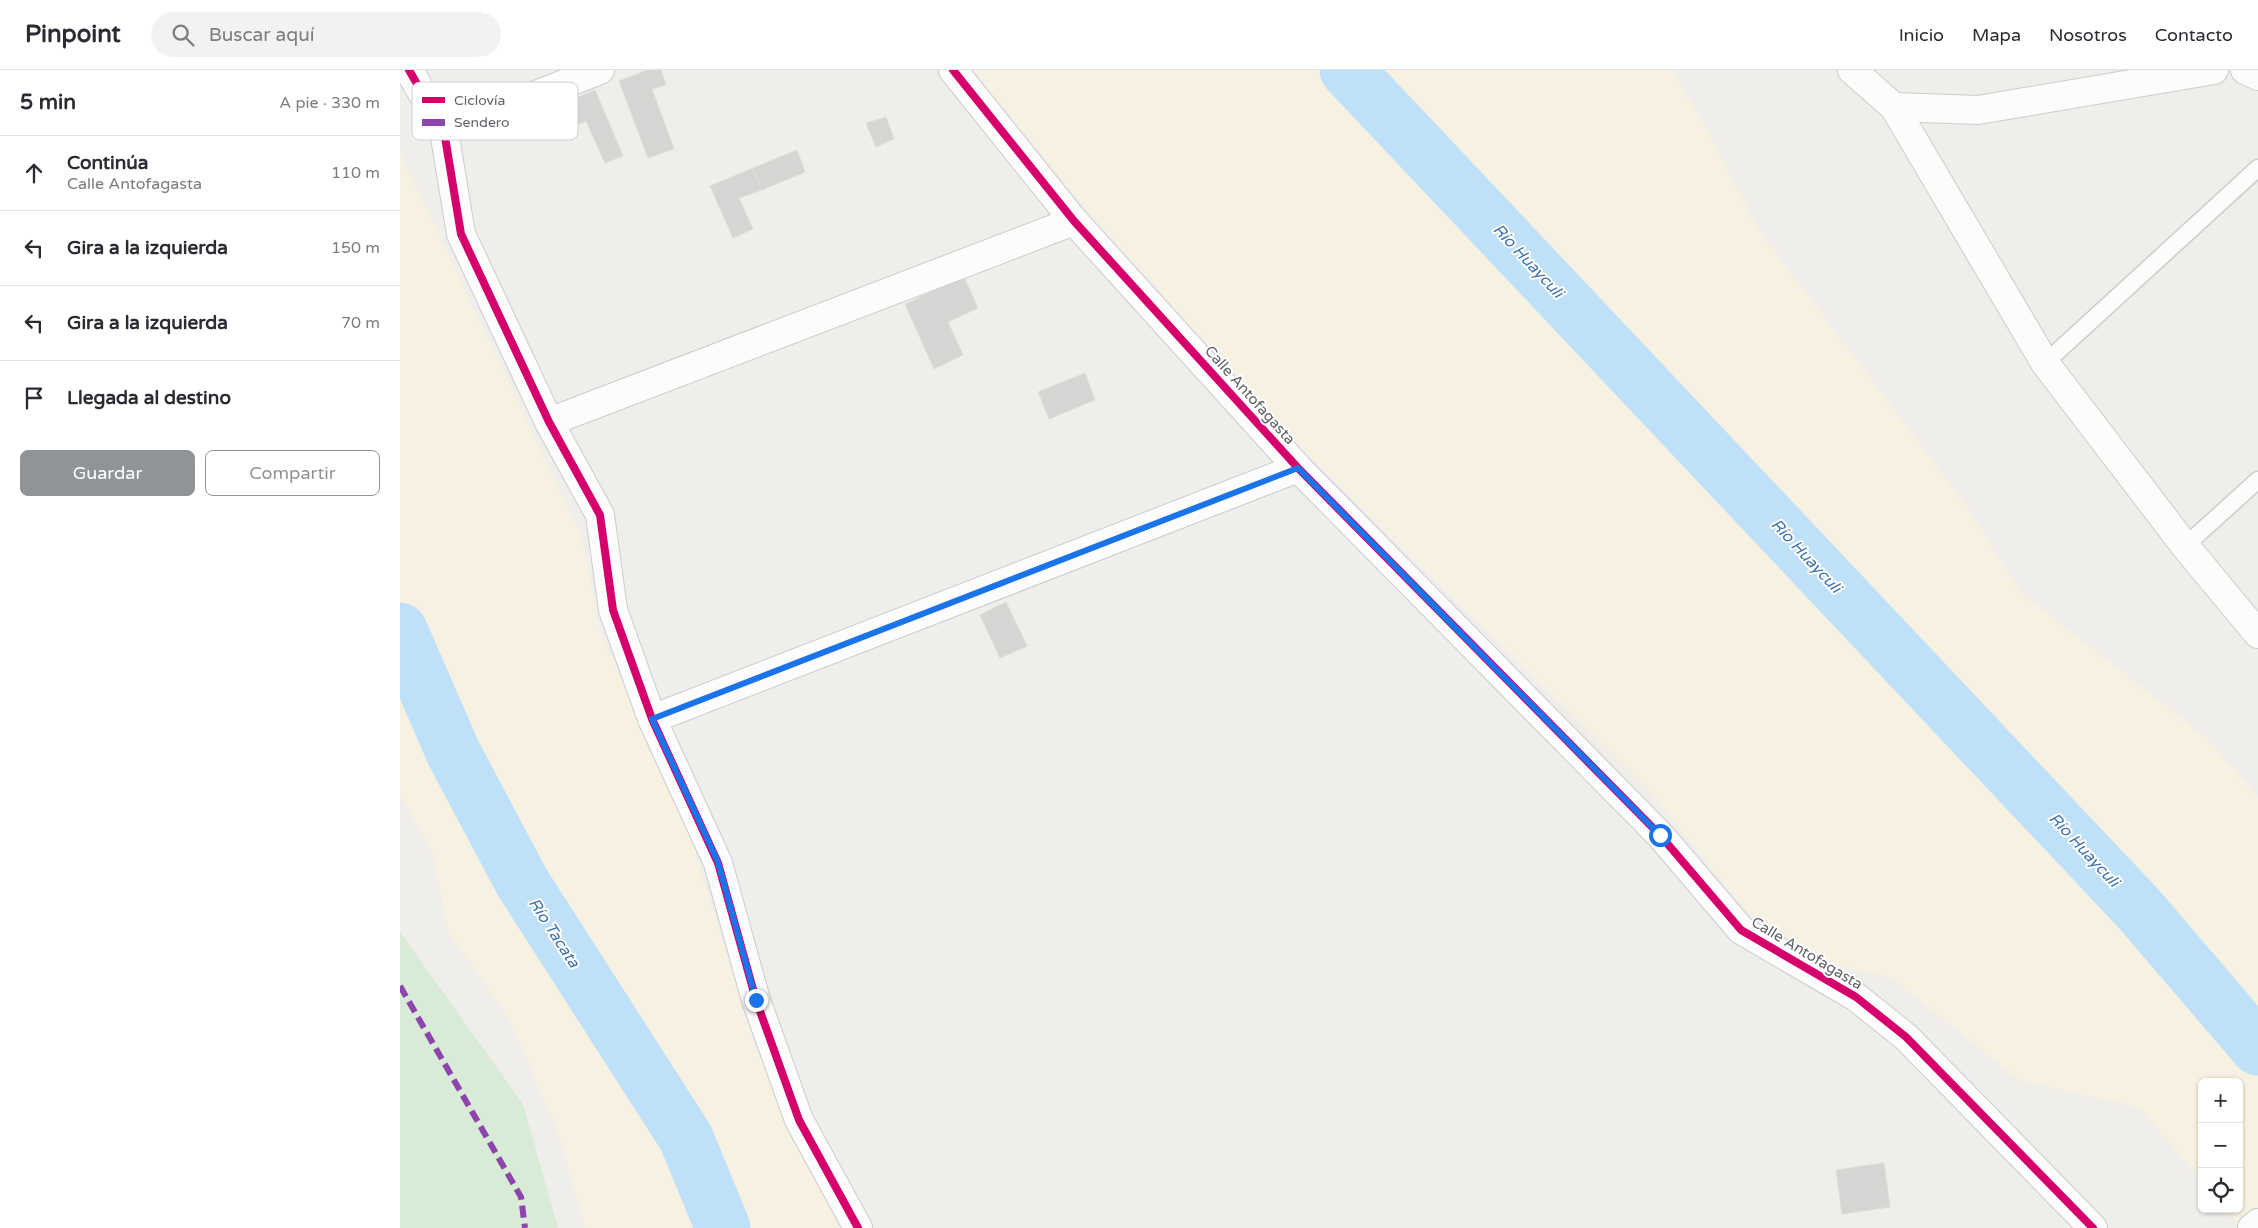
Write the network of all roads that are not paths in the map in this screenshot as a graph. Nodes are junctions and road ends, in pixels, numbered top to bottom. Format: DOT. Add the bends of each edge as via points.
graph roads {
  1 [pos="409,70"];
  2 [pos="600,70"];
  3 [pos="953,70"];
  4 [pos="1852,70"];
  5 [pos="2214,70"];
  6 [pos="2245,70"];
  7 [pos="2258,76"];
  8 [pos="416,82"];
  9 [pos="569,82"];
  10 [pos="1894,107"];
  11 [pos="445,140"];
  12 [pos="2258,168"];
  13 [pos="1074,221"];
  14 [pos="2045,363"];
  15 [pos="549,422"];
  16 [pos="1298,468"];
  17 [pos="2258,480"];
  18 [pos="2186,546"];
  19 [pos="2258,634"];
  20 [pos="652,719"];
  21 [pos="2258,1222"];
  22 [pos="858,1228"];
  23 [pos="2093,1228"];
  24 [pos="2252,1228"];
  1 -- 8 [label="street"];
  2 -- 9 [label="street"];
  3 -- 13 [label="street, Calle Antofagasta"];
  4 -- 10 [label="street"];
  5 -- 10 [label="street" via="1978,110"];
  6 -- 7 [label="street"];
  10 -- 14 [label="street"];
  11 -- 15 [label="street" via="461,234"];
  12 -- 14 [label="lane"];
  13 -- 15 [label="street"];
  13 -- 16 [label="street, Calle Antofagasta"];
  14 -- 18 [label="street"];
  15 -- 20 [label="street" via="600,515 613,610"];
  16 -- 20 [label="street"];
  16 -- 23 [label="street, Calle Antofagasta" via="1660,835 1741,930 1856,996 1906,1037"];
  17 -- 18 [label="lane"];
  18 -- 19 [label="street"];
  20 -- 22 [label="street" via="718,862 756,1000 799,1120"];
  21 -- 24 [label="street"];
}
